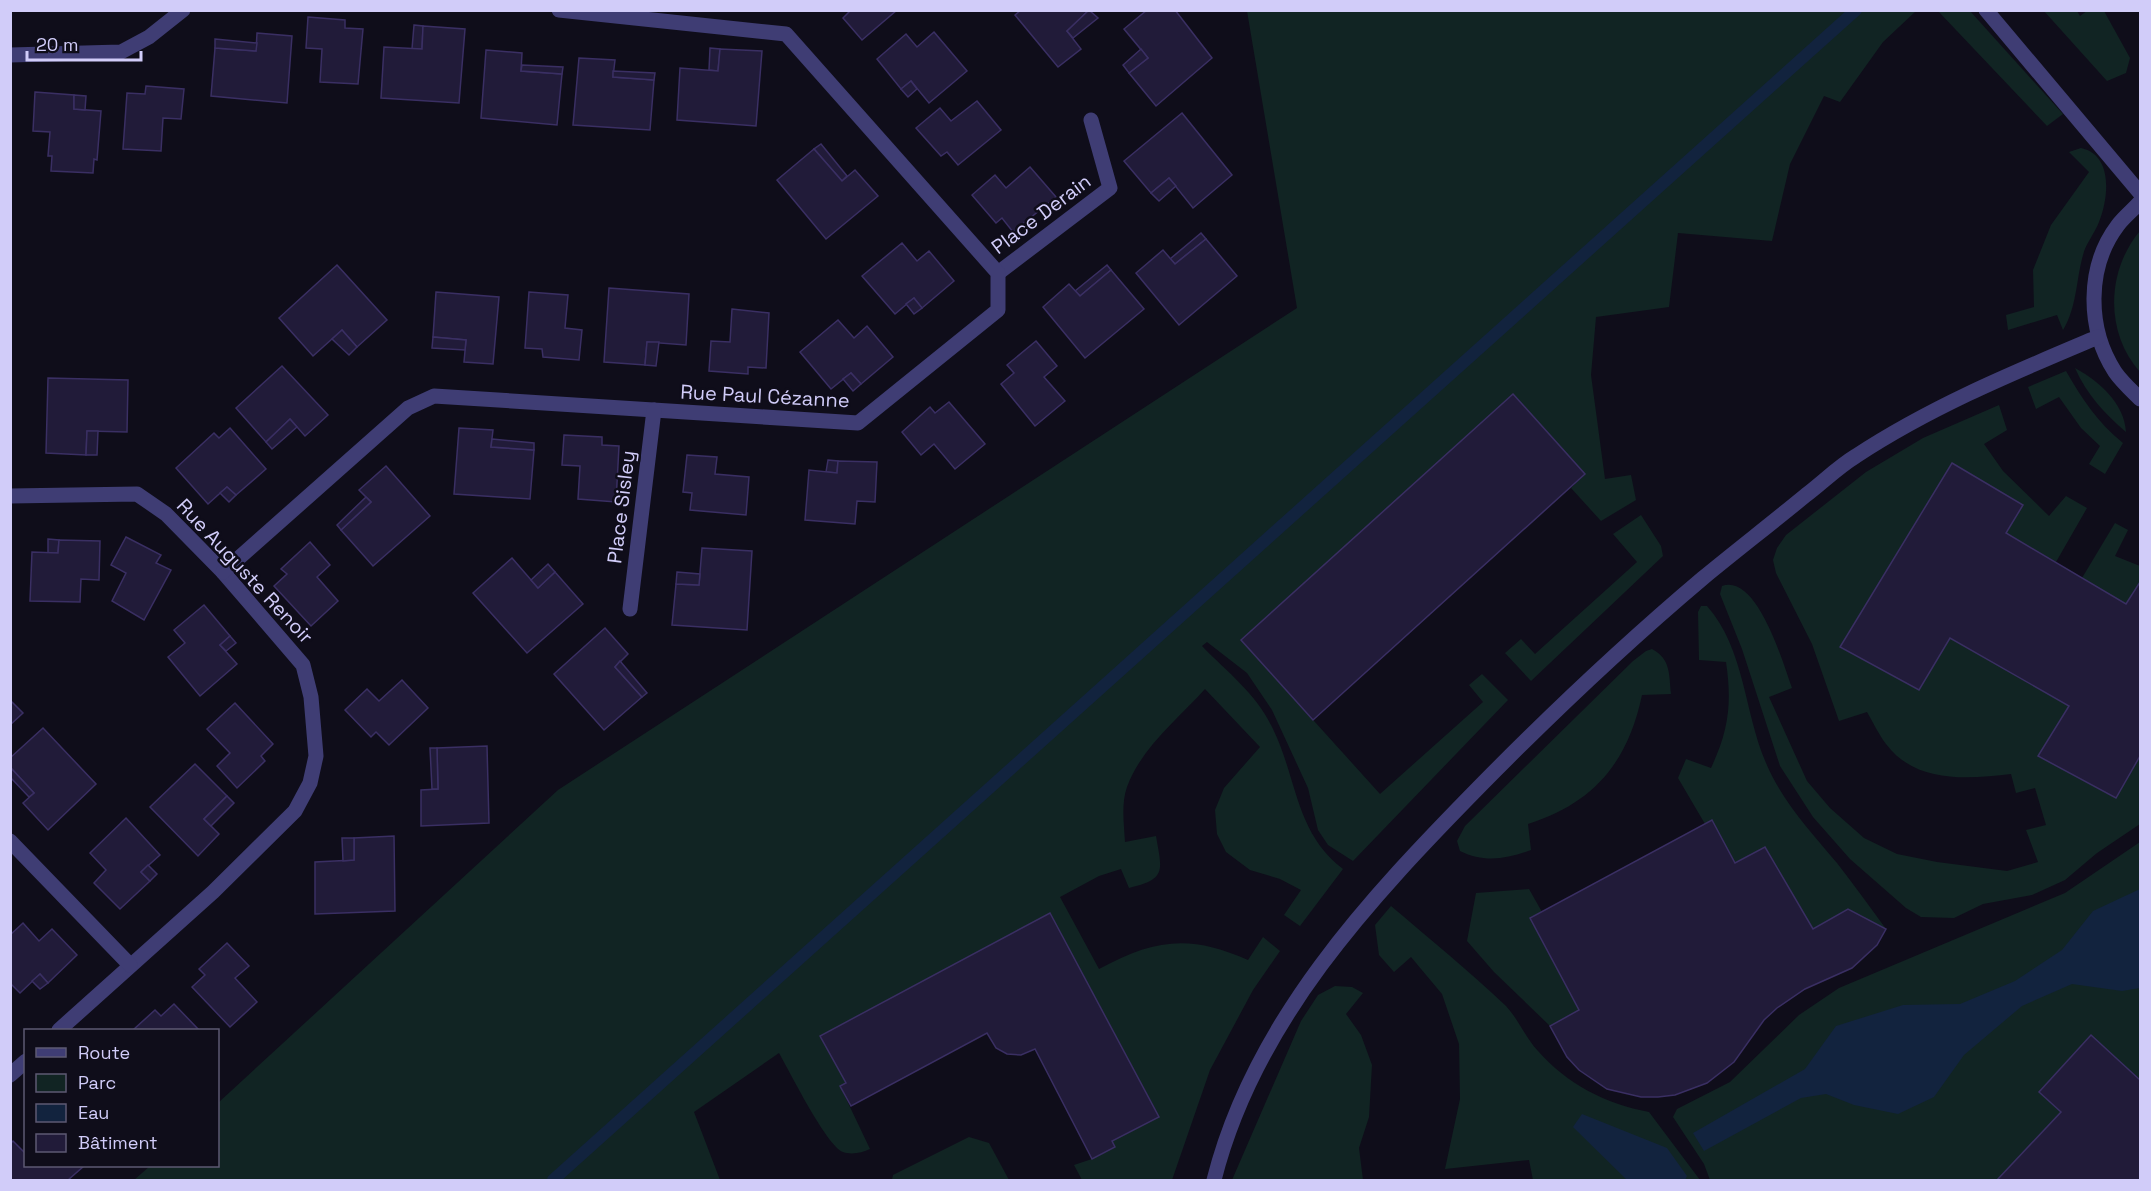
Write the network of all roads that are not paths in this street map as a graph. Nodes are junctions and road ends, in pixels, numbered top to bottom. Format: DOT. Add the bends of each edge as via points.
graph roads {
  1 [pos="183,10"];
  2 [pos="559,10"];
  3 [pos="1986,10"];
  4 [pos="10,55"];
  5 [pos="1091,120"];
  6 [pos="2140,193"];
  7 [pos="2140,202"];
  8 [pos="998,273"];
  9 [pos="2098,337"];
  10 [pos="2140,399"];
  11 [pos="654,410"];
  12 [pos="10,496"];
  13 [pos="223,572"];
  14 [pos="630,609"];
  15 [pos="10,841"];
  16 [pos="130,965"];
  17 [pos="60,1029"];
  18 [pos="24,1063"];
  19 [pos="10,1075"];
  20 [pos="1214,1180"];
  1 -- 4 [label="street" via="149,38 121,52"];
  2 -- 8 [label="street" via="786,34"];
  3 -- 6 [label="street"];
  5 -- 8 [label="street, Place Derain" via="1110,188"];
  7 -- 9 [label="street" via="2117,226 2100,260 2093,299"];
  8 -- 11 [label="street, Rue Paul Cézanne" via="998,310 858,423"];
  9 -- 10 [label="street" via="2116,373"];
  9 -- 20 [label="street" via="2001,376 1853,458 1730,556 1581,685 1419,850 1327,957 1289,1010 1259,1062 1233,1119"];
  11 -- 13 [label="street, Rue Paul Cézanne" via="434,396 408,408"];
  11 -- 14 [label="street, Place Sisley"];
  12 -- 13 [label="street, Rue Auguste Renoir" via="137,494 166,514"];
  13 -- 16 [label="street, Rue Auguste Renoir" via="303,665 311,697 316,756 310,783 295,811 213,892"];
  15 -- 16 [label="street"];
  16 -- 17 [label="street, Rue Auguste Renoir"];
  18 -- 19 [label="street"];
}
